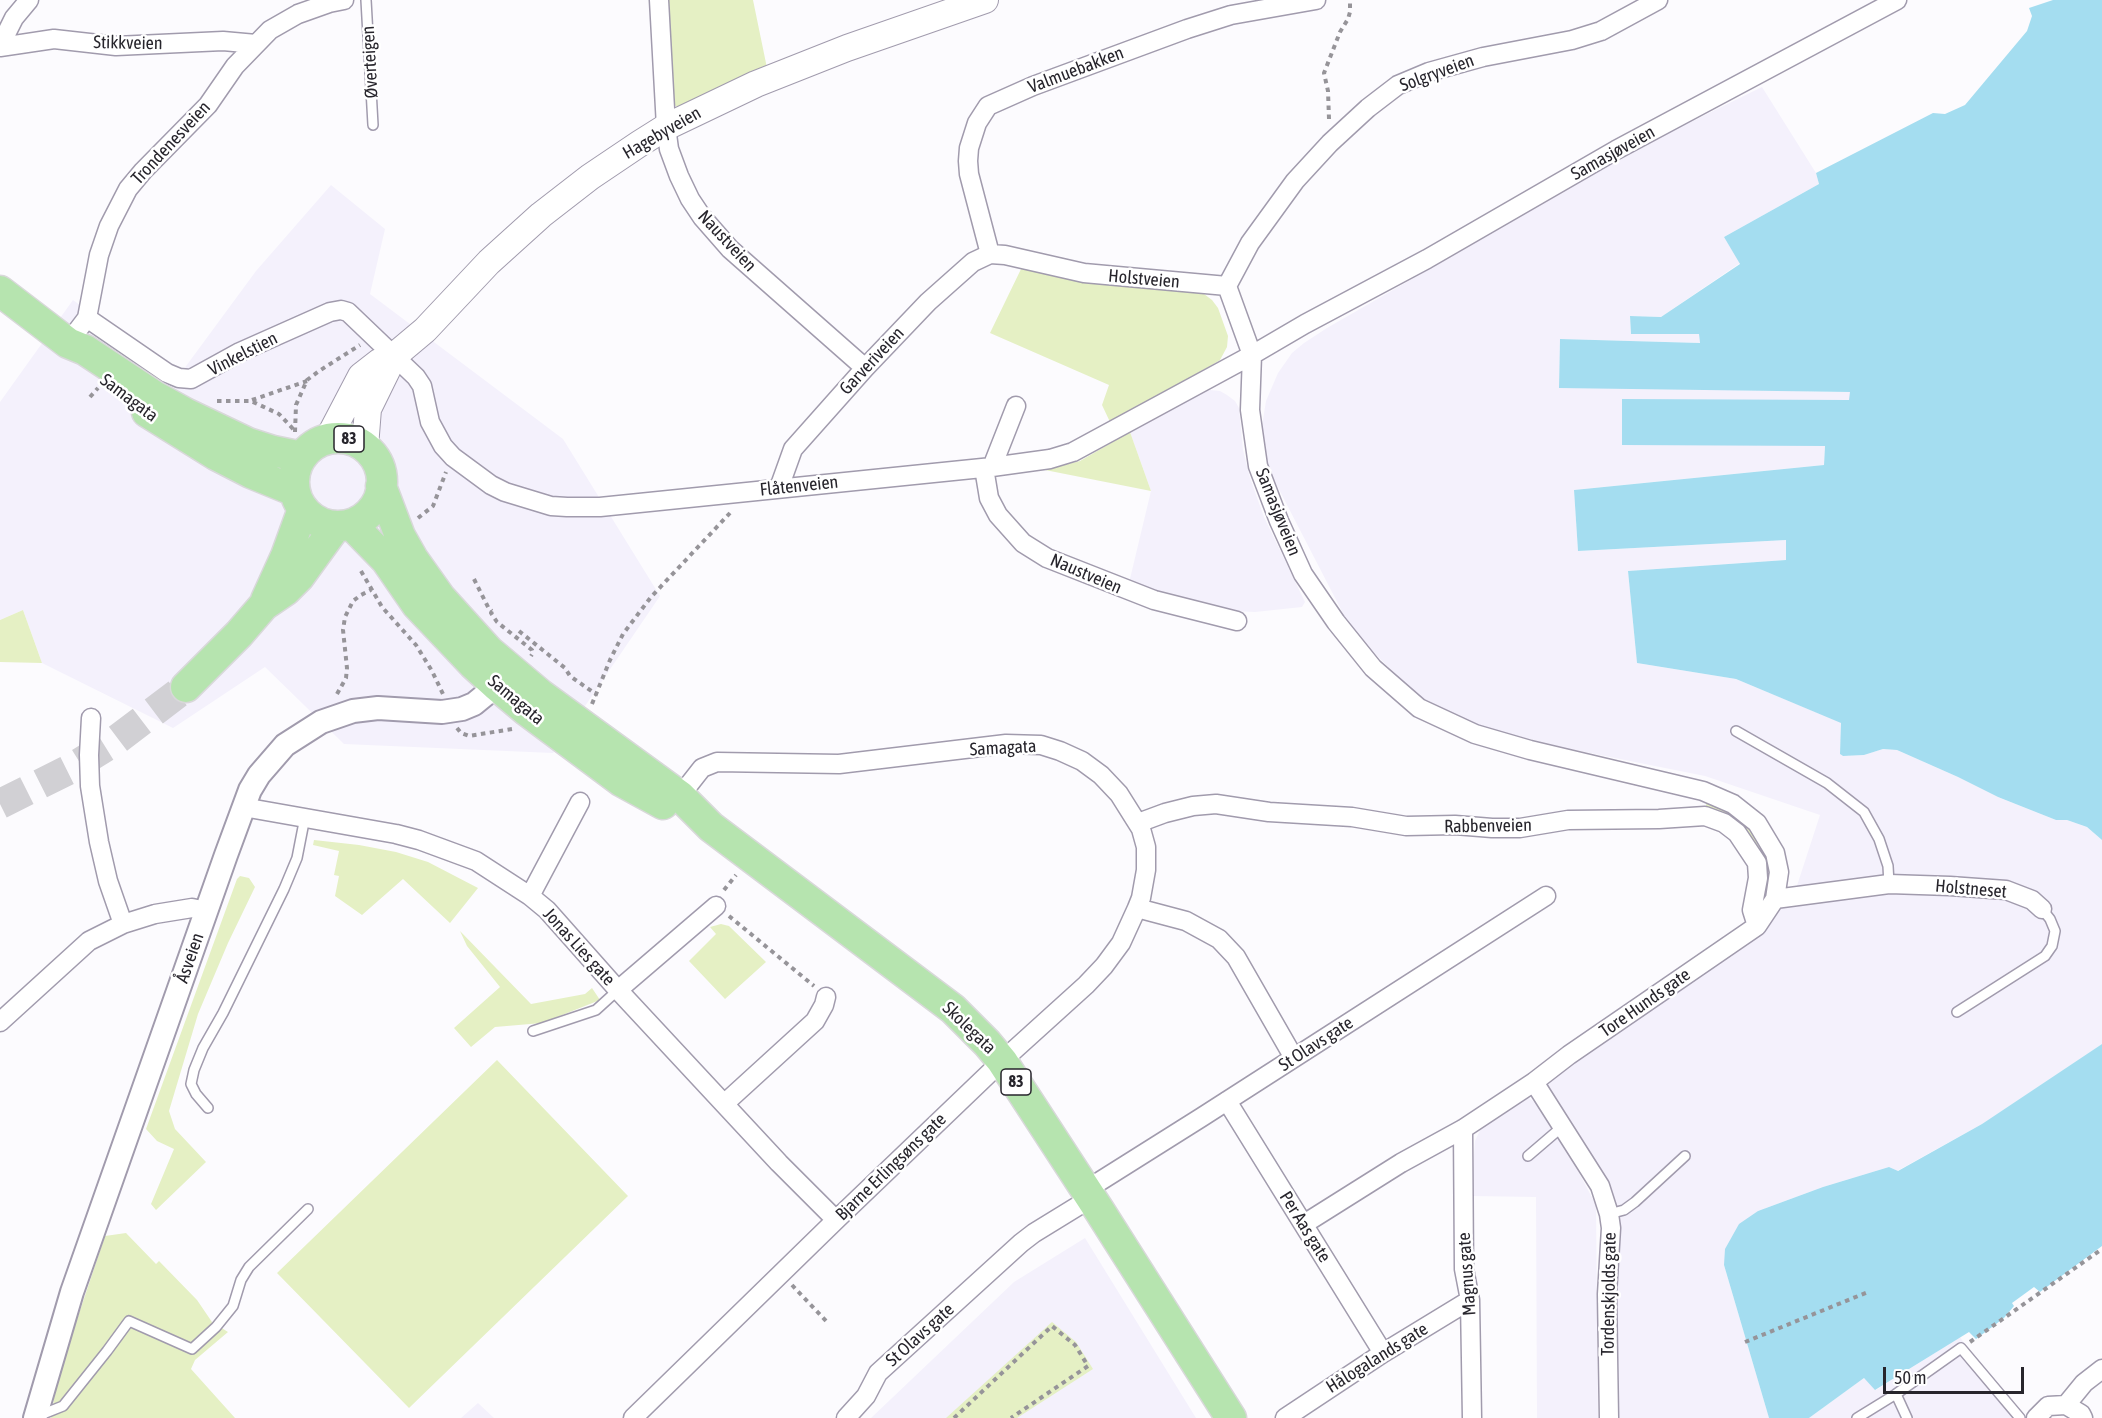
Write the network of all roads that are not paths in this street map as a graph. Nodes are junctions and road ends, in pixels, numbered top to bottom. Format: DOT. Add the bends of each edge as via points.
graph roads {
  1 [pos="28,0"];
  2 [pos="344,0"];
  3 [pos="366,0"];
  4 [pos="658,0"];
  5 [pos="984,0"];
  6 [pos="1316,0"];
  7 [pos="1658,0"];
  8 [pos="1897,0"];
  9 [pos="256,44"];
  10 [pos="0,46"];
  11 [pos="373,125"];
  12 [pos="666,127"];
  13 [pos="990,254"];
  14 [pos="1227,286"];
  15 [pos="0,291"];
  16 [pos="87,318"];
  17 [pos="68,343"];
  18 [pos="1252,355"];
  19 [pos="394,356"];
  20 [pos="865,368"];
  21 [pos="1016,406"];
  22 [pos="328,439"];
  23 [pos="364,447"];
  24 [pos="302,457"];
  25 [pos="988,467"];
  26 [pos="381,486"];
  27 [pos="779,488"];
  28 [pos="299,500"];
  29 [pos="344,525"];
  30 [pos="264,605"];
  31 [pos="1237,621"];
  32 [pos="511,671"];
  33 [pos="186,687"];
  34 [pos="91,718"];
  35 [pos="1736,731"];
  36 [pos="680,796"];
  37 [pos="580,802"];
  38 [pos="243,807"];
  39 [pos="305,817"];
  40 [pos="1138,823"];
  41 [pos="711,828"];
  42 [pos="1889,884"];
  43 [pos="530,896"];
  44 [pos="1546,896"];
  45 [pos="1775,899"];
  46 [pos="716,906"];
  47 [pos="1137,908"];
  48 [pos="2042,909"];
  49 [pos="206,910"];
  50 [pos="123,924"];
  51 [pos="1757,926"];
  52 [pos="618,990"];
  53 [pos="826,997"];
  54 [pos="1957,1012"];
  55 [pos="0,1022"];
  56 [pos="533,1031"];
  57 [pos="1294,1058"];
  58 [pos="1002,1061"];
  59 [pos="1534,1082"];
  60 [pos="1227,1101"];
  61 [pos="724,1104"];
  62 [pos="208,1108"];
  63 [pos="1563,1126"];
  64 [pos="1463,1129"];
  65 [pos="1528,1156"];
  66 [pos="1685,1156"];
  67 [pos="1088,1194"];
  68 [pos="308,1209"];
  69 [pos="1609,1214"];
  70 [pos="836,1220"];
  71 [pos="1304,1224"];
  72 [pos="1470,1300"];
  73 [pos="1383,1353"];
  74 [pos="2102,1369"];
  75 [pos="1896,1394"];
  76 [pos="2066,1405"];
  77 [pos="33,1418"];
  78 [pos="633,1418"];
  79 [pos="846,1418"];
  80 [pos="1231,1418"];
  81 [pos="1285,1418"];
  82 [pos="1472,1418"];
  83 [pos="1609,1418"];
  84 [pos="1857,1418"];
  85 [pos="1907,1418"];
  86 [pos="2020,1418"];
  87 [pos="2036,1418"];
  88 [pos="2083,1418"];
  1 -- 10 [label="street"];
  2 -- 9 [label="street, Trondenesveien" via="298,14 270,30"];
  3 -- 11 [label="lane, Øverteigen"];
  4 -- 12 [label="street, Naustveien"];
  5 -- 12 [label="main road, Hagebyveien" via="766,80"];
  6 -- 13 [label="street, Valmuebakken" via="1231,15 1187,29 988,106 977,123 968,161"];
  7 -- 14 [label="street, Solgryveien" via="1601,31 1483,57 1398,85 1339,135 1295,181 1250,243"];
  8 -- 18 [label="street, Samasjøveien" via="1616,150"];
  9 -- 10 [label="street, Stikkveien" via="223,41 116,46 54,39"];
  9 -- 16 [label="street, Trondenesveien" via="208,105 128,189 99,255"];
  12 -- 19 [label="main road, Hagebyveien" via="541,215"];
  12 -- 20 [label="street, Naustveien" via="679,176 702,217 730,249"];
  13 -- 14 [label="street, Holstveien" via="1092,274"];
  13 -- 20 [label="street, Garveriveien" via="973,262 928,302"];
  14 -- 18 [label="street"];
  15 -- 17 [label="highway, Samagata / 83"];
  16 -- 17 [label="street, Trondenesveien"];
  16 -- 19 [label="street, Vinkelstien" via="178,378 191,379 240,352 341,310 357,319"];
  17 -- 24 [label="highway, Samagata / 83" via="156,397 223,432 273,451"];
  17 -- 28 [label="highway, Samagata / 83" via="111,386 176,431"];
  18 -- 25 [label="street, Flåtenveien" via="1073,452"];
  18 -- 45 [label="street, Samasjøveien" via="1250,410 1258,466 1279,521 1303,574 1373,668 1419,708 1475,734 1703,791 1733,804 1757,823 1775,853 1779,872"];
  19 -- 22 [label="main road, Hagebyveien" via="361,376"];
  19 -- 23 [label="main road, Hagebyveien" via="368,409"];
  19 -- 27 [label="street, Flåtenveien" via="422,386 430,422 453,457 505,492 559,507 600,507"];
  20 -- 27 [label="street, Garveriveien" via="793,449"];
  21 -- 25 [label="street"];
  22 -- 23 [label="highway, 83" via="347,439"];
  22 -- 24 [label="highway, 83" via="318,442"];
  23 -- 26 [label="highway, 83" via="380,468"];
  24 -- 28 [label="highway" via="294,473"];
  25 -- 27 [label="street, Flåtenveien"];
  25 -- 31 [label="street, Naustveien" via="985,483 998,515 1023,543 1047,558 1154,600"];
  26 -- 29 [label="highway" via="369,512"];
  26 -- 32 [label="highway, Samagata / 83" via="413,559 471,633"];
  28 -- 29 [label="highway, 83" via="317,521"];
  28 -- 30 [label="highway" via="286,556"];
  29 -- 30 [label="highway" via="286,590"];
  29 -- 32 [label="highway, Samagata / 83" via="386,560 417,605 473,664"];
  30 -- 33 [label="highway"];
  32 -- 36 [label="highway, Samagata / 83"];
  32 -- 38 [label="street, Åsveien" via="474,704 451,712 378,708 353,711 321,722 271,759"];
  32 -- 41 [label="highway, Samagata / 83" via="527,711 621,781"];
  34 -- 50 [label="street" via="90,786 108,881"];
  35 -- 42 [label="lane" via="1827,783 1864,812 1879,839"];
  36 -- 40 [label="street, Samagata" via="702,768 717,762 839,764 1006,744 1041,745 1082,760 1101,775"];
  36 -- 41 [label="highway, Samagata / 83"];
  37 -- 43 [label="street"];
  38 -- 39 [label="street, Jonas Lies gate"];
  38 -- 49 [label="street, Åsveien"];
  39 -- 43 [label="street, Jonas Lies gate" via="419,840 476,861"];
  39 -- 62 [label="lane" via="297,858 284,889 194,1070 191,1084"];
  40 -- 47 [label="street, Samagata" via="1146,847 1146,870"];
  40 -- 51 [label="street, Rabbenveien" via="1193,806 1216,804 1269,812 1352,816 1406,826 1520,828 1568,820 1705,816 1737,833 1756,863 1758,878 1752,910"];
  41 -- 58 [label="highway, Skolegata / 83" via="952,1009"];
  42 -- 45 [label="street, Holstneset"];
  42 -- 48 [label="street, Holstneset" via="2006,890 2032,900"];
  43 -- 52 [label="street, Jonas Lies gate"];
  44 -- 57 [label="street, St Olavs gate"];
  45 -- 51 [label="street, Samasjøveien"];
  46 -- 52 [label="street"];
  47 -- 57 [label="street" via="1186,921 1219,939 1236,957"];
  47 -- 58 [label="street, Bjarne Erlingsøns gate" via="1121,943 1104,966"];
  48 -- 54 [label="lane, Holstneset" via="2055,932 2045,956"];
  49 -- 50 [label="street" via="192,908 155,914"];
  49 -- 77 [label="street, Åsveien" via="72,1293"];
  50 -- 55 [label="street" via="89,941"];
  51 -- 59 [label="street, Tore Hunds gate"];
  52 -- 56 [label="lane" via="596,1010"];
  52 -- 61 [label="street, Jonas Lies gate"];
  53 -- 61 [label="street" via="815,1021"];
  57 -- 60 [label="street, St Olavs gate"];
  58 -- 67 [label="highway, Skolegata / 83"];
  58 -- 70 [label="street, Bjarne Erlingsøns gate"];
  59 -- 63 [label="street, Tordenskjolds gate"];
  59 -- 64 [label="street, Tore Hunds gate"];
  60 -- 67 [label="street, St Olavs gate"];
  60 -- 71 [label="street, Per Aas gate"];
  61 -- 70 [label="street, Jonas Lies gate"];
  63 -- 65 [label="lane"];
  63 -- 69 [label="street, Tordenskjolds gate" via="1600,1186"];
  64 -- 71 [label="street, Tore Hunds gate"];
  64 -- 72 [label="street, Magnus gate" via="1464,1269"];
  66 -- 69 [label="lane" via="1635,1202"];
  67 -- 79 [label="street, St Olavs gate" via="1021,1243 878,1373 866,1396"];
  67 -- 80 [label="highway, Skolegata / 83"];
  68 -- 77 [label="lane" via="249,1267 232,1306 192,1349 129,1321 63,1406"];
  69 -- 83 [label="street, Tordenskjolds gate"];
  70 -- 78 [label="street, Bjarne Erlingsøns gate"];
  71 -- 73 [label="street, Per Aas gate"];
  72 -- 73 [label="street, Hålogalands gate"];
  72 -- 82 [label="street, Magnus gate"];
  73 -- 81 [label="street, Hålogalands gate"];
  74 -- 76 [label="street"];
  75 -- 84 [label="lane"];
  75 -- 85 [label="lane"];
  75 -- 86 [label="lane" via="1961,1348"];
  76 -- 87 [label="street" via="2048,1406"];
  76 -- 88 [label="street"];
}
